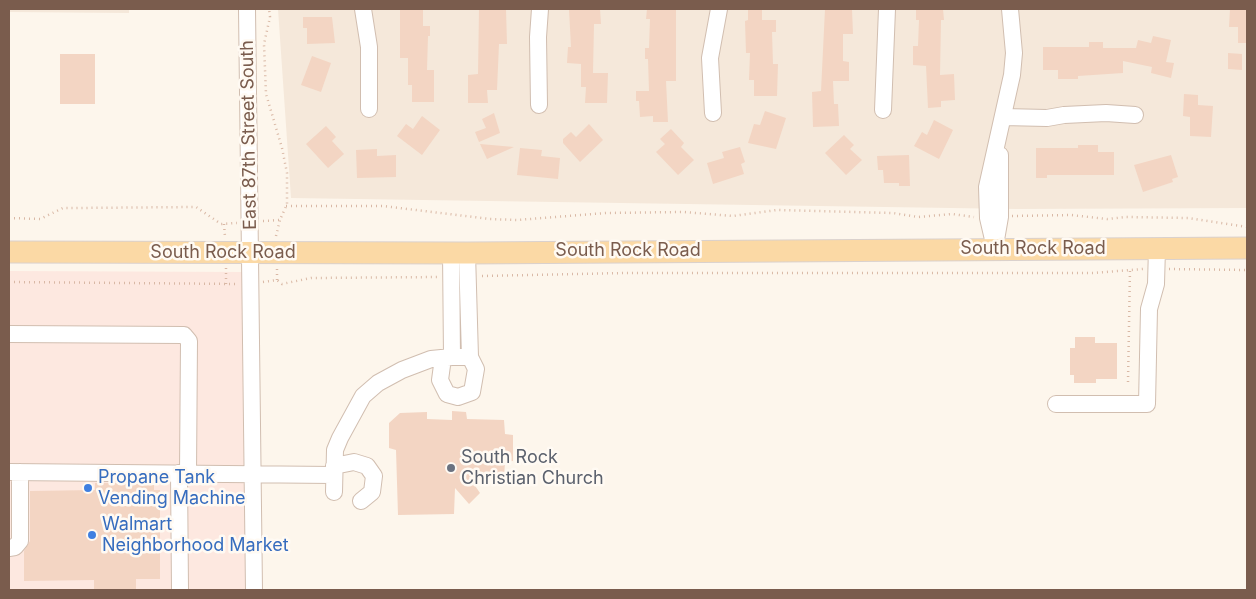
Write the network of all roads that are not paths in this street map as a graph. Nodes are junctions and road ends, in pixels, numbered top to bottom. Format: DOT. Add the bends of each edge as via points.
graph roads {
  1 [pos="247,9"];
  2 [pos="363,9"];
  3 [pos="540,9"];
  4 [pos="719,9"];
  5 [pos="887,9"];
  6 [pos="1010,9"];
  7 [pos="539,105"];
  8 [pos="369,109"];
  9 [pos="884,110"];
  10 [pos="713,113"];
  11 [pos="1135,115"];
  12 [pos="1002,117"];
  13 [pos="995,248"];
  14 [pos="1157,248"];
  15 [pos="1247,248"];
  16 [pos="9,252"];
  17 [pos="250,253"];
  18 [pos="459,253"];
  19 [pos="460,276"];
  20 [pos="9,334"];
  21 [pos="448,357"];
  22 [pos="470,357"];
  23 [pos="1056,404"];
  24 [pos="13,472"];
  25 [pos="184,473"];
  26 [pos="252,474"];
  27 [pos="334,478"];
  28 [pos="361,501"];
  29 [pos="9,544"];
  30 [pos="9,548"];
  31 [pos="180,590"];
  32 [pos="254,590"];
  1 -- 17 [label="street, East 87th Street South"];
  2 -- 8 [label="street" via="369,47"];
  3 -- 7 [label="street"];
  4 -- 10 [label="street" via="710,58"];
  5 -- 9 [label="street"];
  6 -- 12 [label="street" via="1014,53"];
  11 -- 12 [label="street"];
  12 -- 13 [label="street" via="999,137 1000,217"];
  13 -- 14 [label="main road, South Rock Road"];
  13 -- 18 [label="main road, South Rock Road"];
  14 -- 15 [label="main road, South Rock Road"];
  14 -- 23 [label="street" via="1156,284 1149,309 1147,404"];
  16 -- 17 [label="main road, South Rock Road"];
  17 -- 18 [label="main road, South Rock Road"];
  17 -- 26 [label="street, East 87th Street South"];
  18 -- 19 [label="street"];
  19 -- 21 [label="street"];
  19 -- 22 [label="street"];
  20 -- 25 [label="street" via="184,335 188,340"];
  21 -- 22 [label="street"];
  21 -- 22 [label="street" via="440,380 447,394 458,397 472,392 476,369"];
  21 -- 27 [label="street" via="402,370 363,396 335,450"];
  24 -- 25 [label="street"];
  24 -- 29 [label="street"];
  24 -- 30 [label="street" via="20,541"];
  25 -- 26 [label="street"];
  25 -- 31 [label="street"];
  26 -- 27 [label="street"];
  26 -- 32 [label="street, East 87th Street South"];
  27 -- 28 [label="street" via="354,462 367,466 374,476 372,492"];
}
